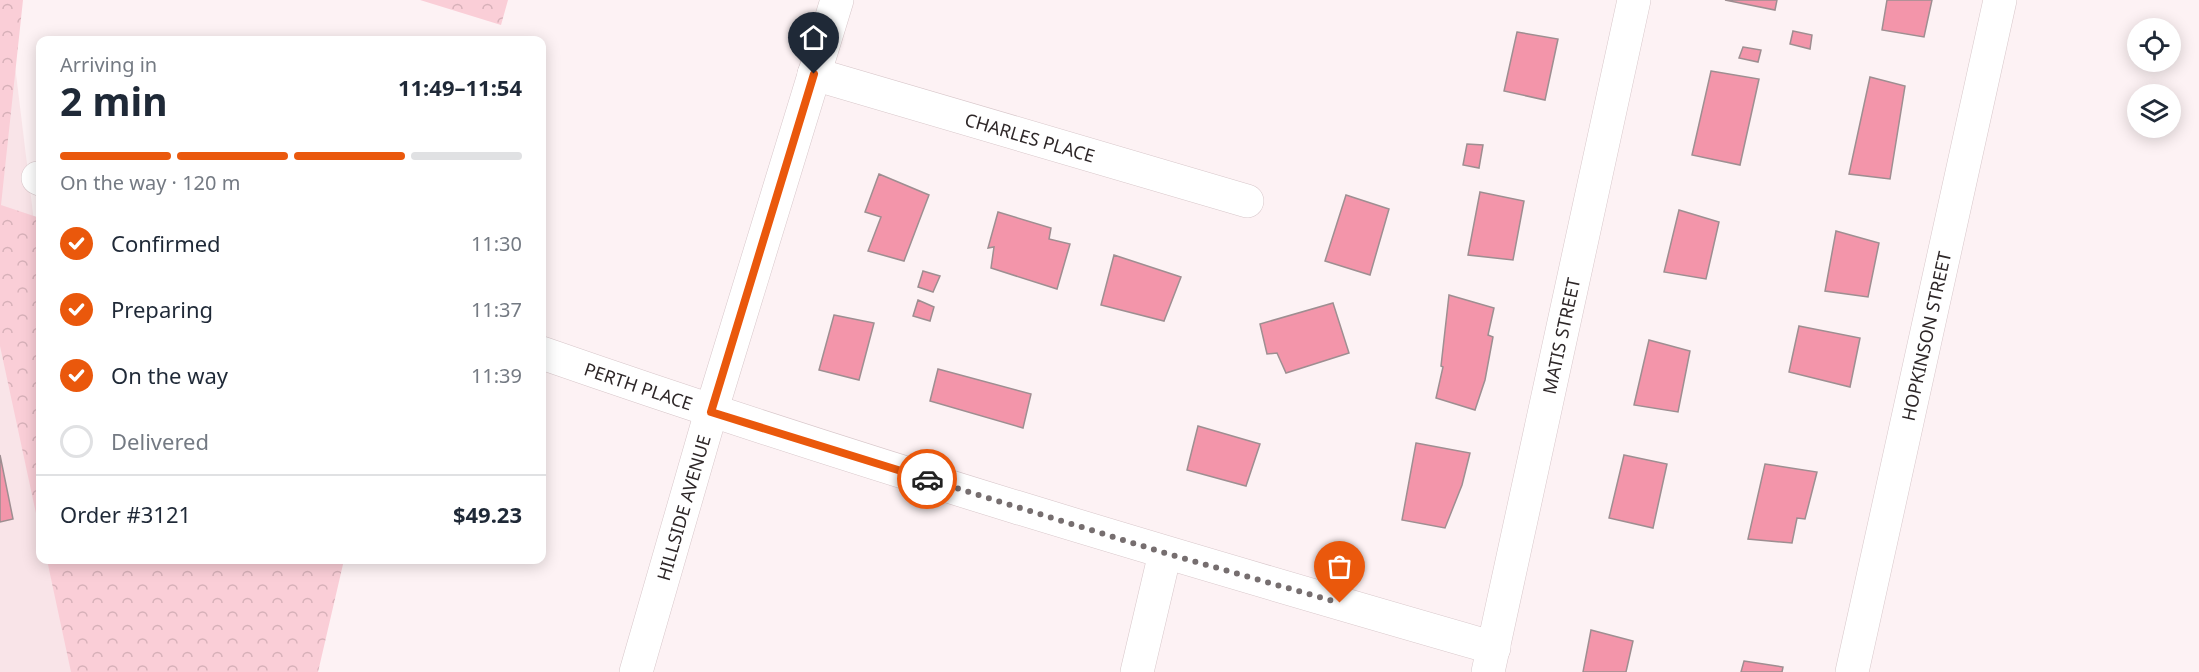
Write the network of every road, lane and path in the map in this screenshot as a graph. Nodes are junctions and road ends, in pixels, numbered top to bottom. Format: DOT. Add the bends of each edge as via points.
graph roads {
  1 [pos="837,0"];
  2 [pos="1634,0"];
  3 [pos="2000,0"];
  4 [pos="814,74"];
  5 [pos="1246,201"];
  6 [pos="546,354"];
  7 [pos="711,412"];
  8 [pos="1165,553"];
  9 [pos="1491,660"];
  10 [pos="636,672"];
  11 [pos="1137,672"];
  12 [pos="1852,672"];
  1 -- 4 [label="street, HILLSIDE AVENUE"];
  2 -- 9 [label="street, MATIS STREET"];
  3 -- 12 [label="street, HOPKINSON STREET"];
  4 -- 5 [label="street, CHARLES PLACE"];
  4 -- 7 [label="street, HILLSIDE AVENUE"];
  6 -- 7 [label="street, PERTH PLACE"];
  7 -- 8 [label="street, PERTH PLACE"];
  7 -- 10 [label="street, HILLSIDE AVENUE"];
  8 -- 9 [label="street, PERTH PLACE"];
  8 -- 11 [label="street"];
}
